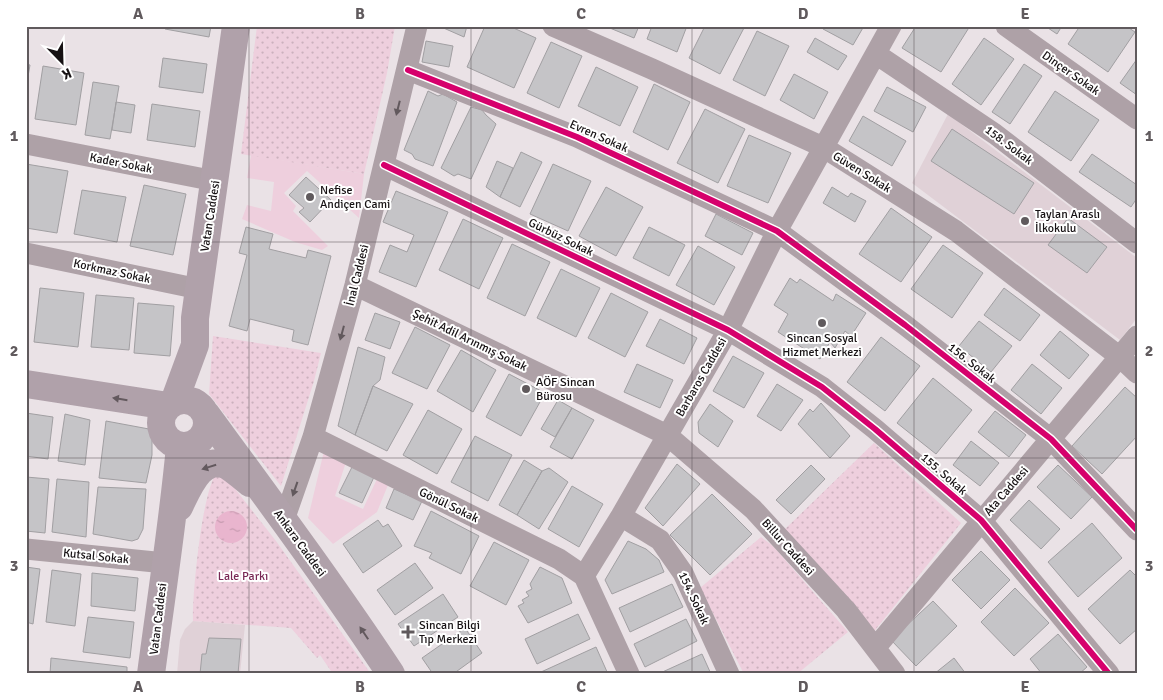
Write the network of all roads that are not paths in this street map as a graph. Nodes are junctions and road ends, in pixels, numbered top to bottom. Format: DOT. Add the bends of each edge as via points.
graph roads {
  1 [pos="236,26"];
  2 [pos="417,26"];
  3 [pos="553,26"];
  4 [pos="892,26"];
  5 [pos="1006,26"];
  6 [pos="876,54"];
  7 [pos="408,70"];
  8 [pos="1137,119"];
  9 [pos="26,144"];
  10 [pos="823,148"];
  11 [pos="384,165"];
  12 [pos="215,181"];
  13 [pos="777,231"];
  14 [pos="1137,243"];
  15 [pos="26,253"];
  16 [pos="355,285"];
  17 [pos="199,289"];
  18 [pos="728,330"];
  19 [pos="1137,336"];
  20 [pos="1120,357"];
  21 [pos="1137,373"];
  22 [pos="26,384"];
  23 [pos="187,407"];
  24 [pos="667,435"];
  25 [pos="313,437"];
  26 [pos="1051,439"];
  27 [pos="180,446"];
  28 [pos="265,494"];
  29 [pos="621,516"];
  30 [pos="173,520"];
  31 [pos="284,520"];
  32 [pos="981,520"];
  33 [pos="1137,530"];
  34 [pos="26,548"];
  35 [pos="165,563"];
  36 [pos="584,576"];
  37 [pos="876,647"];
  38 [pos="151,674"];
  39 [pos="391,674"];
  40 [pos="629,674"];
  41 [pos="728,674"];
  42 [pos="895,674"];
  43 [pos="1109,674"];
  1 -- 12 [label="main road, Vatan Caddesi"];
  2 -- 7 [label="street, İnal Caddesi"];
  3 -- 10 [label="street, Güven Sokak"];
  4 -- 6 [label="street, Barbaros Caddesi"];
  5 -- 8 [label="street, Dinçer Sokak"];
  6 -- 10 [label="street, Barbaros Caddesi"];
  6 -- 14 [label="street, 158. Sokak" via="995,134"];
  7 -- 11 [label="street, İnal Caddesi, one-way"];
  7 -- 13 [label="street, Evren Sokak" via="577,137"];
  9 -- 12 [label="street, Kader Sokak"];
  10 -- 13 [label="street, Barbaros Caddesi"];
  10 -- 20 [label="street, Güven Sokak" via="956,231"];
  11 -- 16 [label="street, İnal Caddesi"];
  11 -- 18 [label="street, Gürbüz Sokak"];
  12 -- 17 [label="main road, Vatan Caddesi"];
  13 -- 18 [label="street, Barbaros Caddesi"];
  13 -- 26 [label="street, 156. Sokak" via="905,325"];
  15 -- 17 [label="street, Korkmaz Sokak"];
  16 -- 24 [label="street, Şehit Adil Arınmış Sokak"];
  16 -- 25 [label="street, İnal Caddesi, one-way"];
  17 -- 23 [label="main road, Vatan Caddesi"];
  18 -- 24 [label="street, Barbaros Caddesi"];
  18 -- 32 [label="street, 155. Sokak" via="822,387"];
  19 -- 20 [label="street, Ata Caddesi"];
  20 -- 21 [label="street, Güven Sokak"];
  20 -- 26 [label="street, Ata Caddesi"];
  23 -- 22 [label="main road, one-way"];
  23 -- 27 [label="main road" via="162,419 161,426 167,439"];
  23 -- 27 [label="main road" via="208,421 204,435 194,444"];
  23 -- 28 [label="main road, Ankara Caddesi"];
  24 -- 29 [label="street, Barbaros Caddesi"];
  24 -- 37 [label="street, Billur Caddesi" via="753,509"];
  25 -- 31 [label="street, İnal Caddesi, one-way"];
  25 -- 36 [label="street, Gönül Sokak" via="559,559"];
  26 -- 32 [label="street, Ata Caddesi"];
  26 -- 33 [label="street, 156. Sokak"];
  27 -- 30 [label="main road, Vatan Caddesi"];
  28 -- 30 [label="main road, one-way" via="227,466 212,464 201,469 192,479"];
  28 -- 31 [label="main road, Ankara Caddesi"];
  29 -- 36 [label="street, Barbaros Caddesi"];
  29 -- 41 [label="street, 154. Sokak" via="660,540 683,573"];
  30 -- 35 [label="main road, Vatan Caddesi"];
  39 -- 31 [label="main road, Ankara Caddesi, one-way"];
  32 -- 37 [label="street, Ata Caddesi"];
  32 -- 43 [label="street, 155. Sokak"];
  34 -- 35 [label="street, Kutsal Sokak"];
  35 -- 38 [label="main road, Vatan Caddesi"];
  36 -- 40 [label="street"];
  37 -- 42 [label="street, Billur Caddesi"];
}
